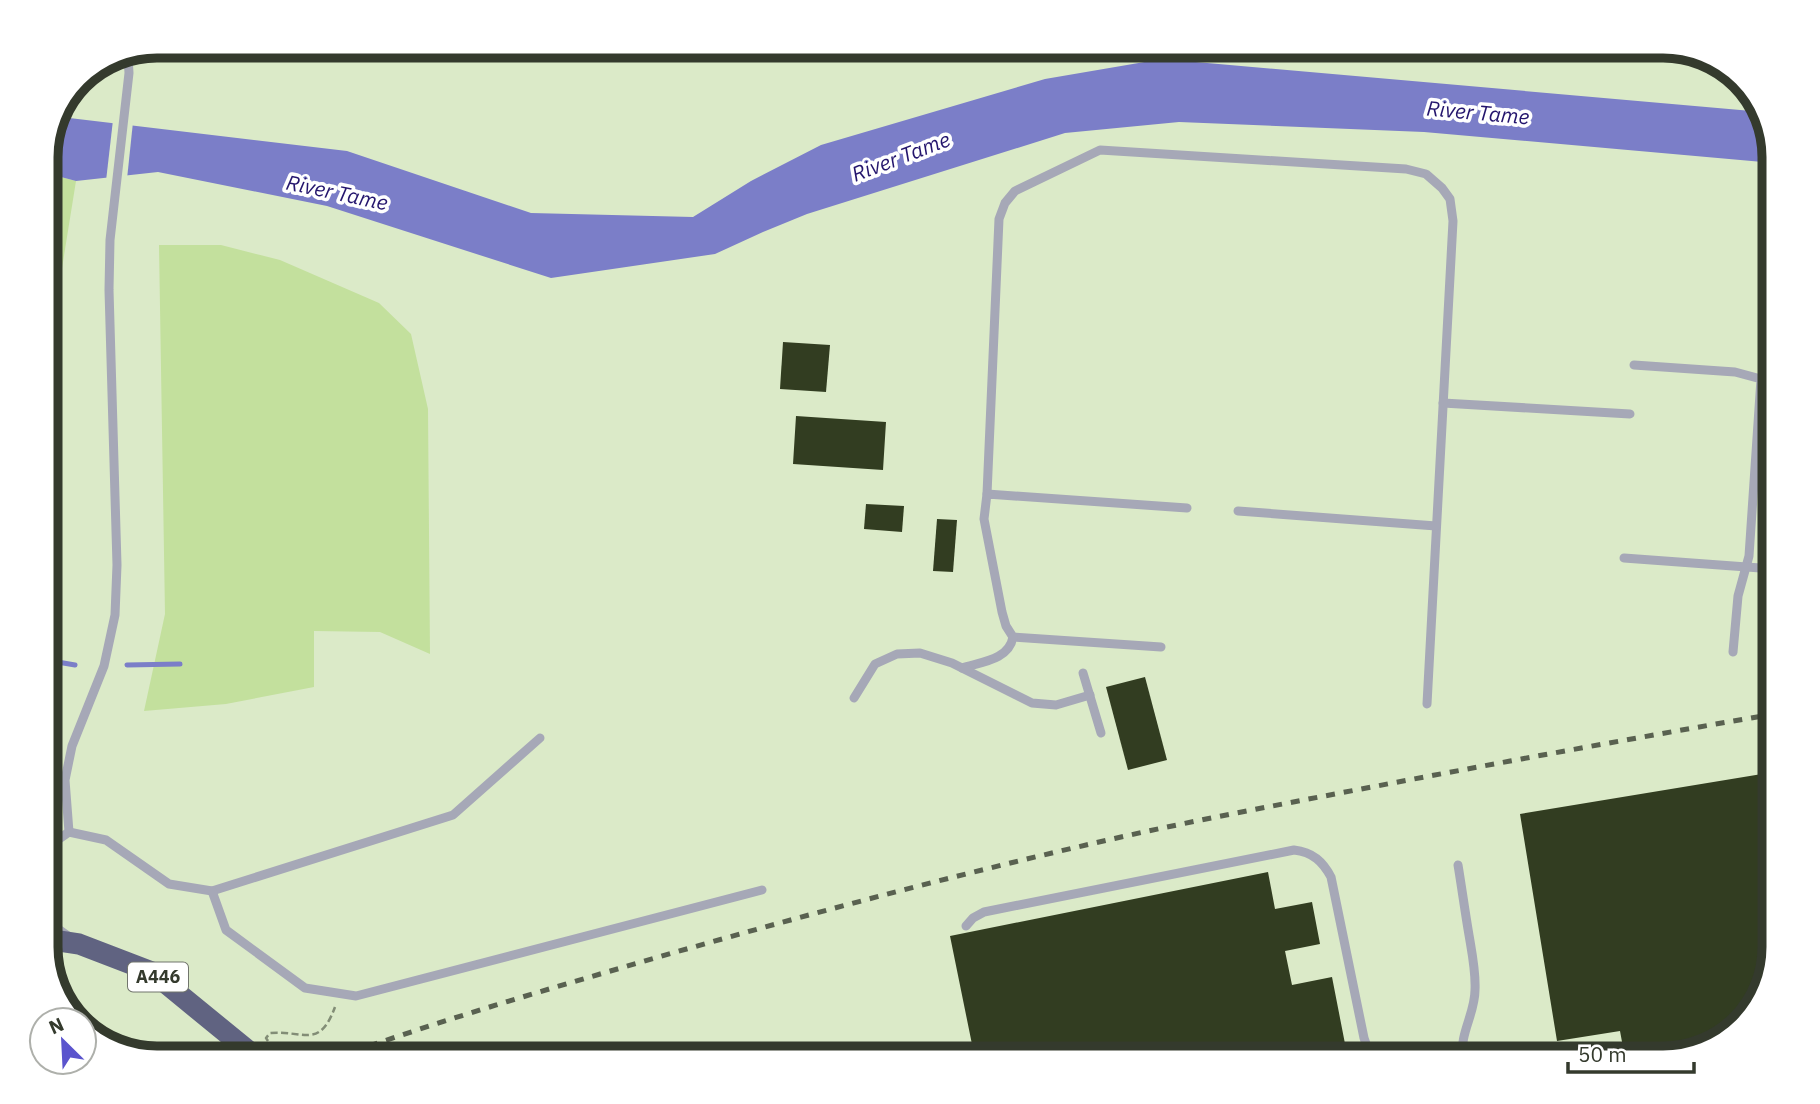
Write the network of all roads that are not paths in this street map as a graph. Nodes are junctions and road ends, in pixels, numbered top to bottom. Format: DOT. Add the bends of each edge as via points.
graph roads {
  1 [pos="128,62"];
  2 [pos="1634,365"];
  3 [pos="1443,403"];
  4 [pos="1630,414"];
  5 [pos="987,494"];
  6 [pos="1187,508"];
  7 [pos="1238,511"];
  8 [pos="1436,526"];
  9 [pos="1624,558"];
  10 [pos="1746,566"];
  11 [pos="1762,568"];
  12 [pos="1013,637"];
  13 [pos="1161,647"];
  14 [pos="1733,652"];
  15 [pos="962,668"];
  16 [pos="1083,673"];
  17 [pos="1090,695"];
  18 [pos="854,698"];
  19 [pos="1426,704"];
  20 [pos="1101,733"];
  21 [pos="540,738"];
  22 [pos="69,832"];
  23 [pos="58,840"];
  24 [pos="1458,865"];
  25 [pos="762,890"];
  26 [pos="212,891"];
  27 [pos="967,926"];
  28 [pos="58,930"];
  29 [pos="58,941"];
  30 [pos="79,944"];
  31 [pos="252,1046"];
  32 [pos="1367,1046"];
  33 [pos="1461,1046"];
  1 -- 22 [label="lane" via="110,240 116,615 104,666 72,746 65,780"];
  2 -- 10 [label="lane" via="1735,372 1761,379"];
  3 -- 4 [label="lane"];
  3 -- 5 [label="lane" via="1453,221 1450,199 1426,174 1406,169 1100,150 1015,191 999,219"];
  3 -- 8 [label="lane"];
  5 -- 6 [label="lane"];
  5 -- 12 [label="lane" via="984,519 1002,612"];
  7 -- 8 [label="lane"];
  8 -- 19 [label="lane"];
  9 -- 10 [label="lane"];
  10 -- 11 [label="lane"];
  10 -- 14 [label="lane"];
  12 -- 13 [label="lane"];
  12 -- 15 [label="lane" via="1003,655"];
  15 -- 17 [label="lane" via="1032,703 1056,705"];
  15 -- 18 [label="lane" via="920,653 897,653 875,664"];
  16 -- 17 [label="lane"];
  17 -- 20 [label="lane"];
  21 -- 26 [label="lane" via="453,815"];
  22 -- 23 [label="lane"];
  22 -- 26 [label="lane" via="106,841 169,884"];
  24 -- 33 [label="lane" via="1475,991"];
  25 -- 26 [label="lane" via="356,996 305,988 226,930"];
  27 -- 32 [label="lane" via="984,912 1306,851 1324,864 1331,877"];
  28 -- 30 [label="lane"];
  29 -- 30 [label="highway, A446"];
  30 -- 31 [label="highway, A446" via="152,972"];
}
